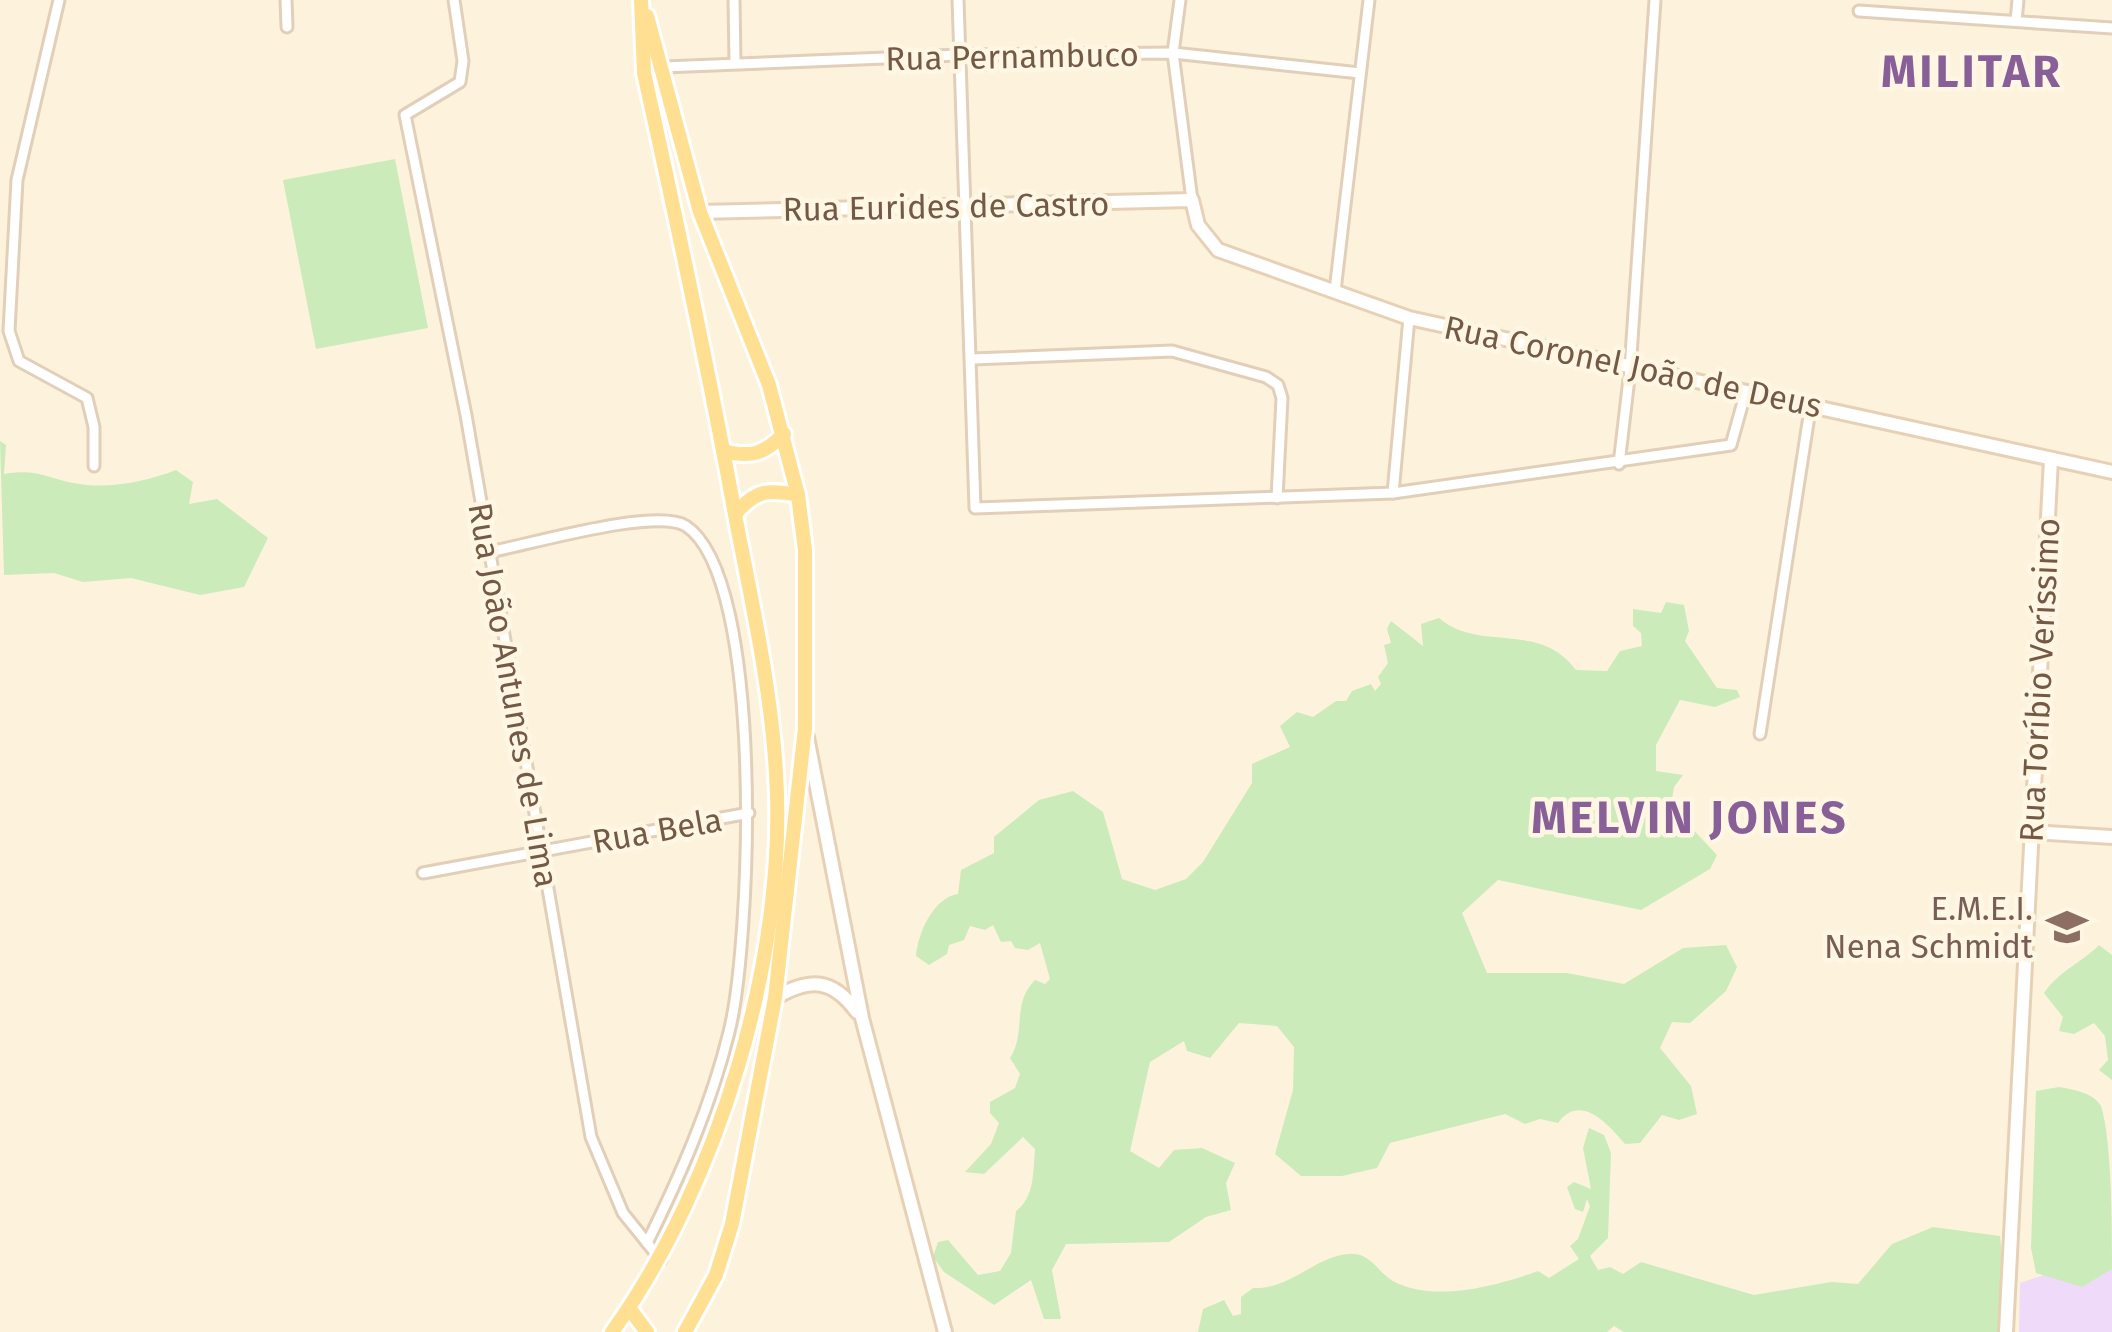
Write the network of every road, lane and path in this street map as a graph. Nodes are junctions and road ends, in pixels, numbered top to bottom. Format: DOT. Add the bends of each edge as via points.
graph roads {
  1 [pos="59,0"];
  2 [pos="286,0"];
  3 [pos="454,0"];
  4 [pos="642,0"];
  5 [pos="734,0"];
  6 [pos="958,0"];
  7 [pos="1180,0"];
  8 [pos="1370,0"];
  9 [pos="1655,0"];
  10 [pos="2018,0"];
  11 [pos="1859,11"];
  12 [pos="2016,22"];
  13 [pos="287,27"];
  14 [pos="2112,28"];
  15 [pos="1173,53"];
  16 [pos="959,55"];
  17 [pos="735,62"];
  18 [pos="664,67"];
  19 [pos="1360,73"];
  20 [pos="1192,200"];
  21 [pos="966,206"];
  22 [pos="700,212"];
  23 [pos="1335,291"];
  24 [pos="1409,318"];
  25 [pos="971,359"];
  26 [pos="1630,370"];
  27 [pos="1746,391"];
  28 [pos="1811,403"];
  29 [pos="784,434"];
  30 [pos="723,451"];
  31 [pos="2051,459"];
  32 [pos="1618,464"];
  33 [pos="94,466"];
  34 [pos="2112,472"];
  35 [pos="1393,493"];
  36 [pos="798,495"];
  37 [pos="1277,498"];
  38 [pos="735,514"];
  39 [pos="490,552"];
  40 [pos="805,728"];
  41 [pos="1760,734"];
  42 [pos="749,813"];
  43 [pos="2031,832"];
  44 [pos="2112,837"];
  45 [pos="540,851"];
  46 [pos="423,873"];
  47 [pos="776,998"];
  48 [pos="862,1018"];
  49 [pos="646,1244"];
  50 [pos="661,1259"];
  51 [pos="629,1308"];
  52 [pos="612,1332"];
  53 [pos="647,1332"];
  54 [pos="685,1332"];
  55 [pos="945,1332"];
  56 [pos="2006,1332"];
  1 -- 33 [label="street" via="23,142 10,331 19,362 87,398"];
  2 -- 13 [label="street"];
  3 -- 39 [label="street, Rua João Antunes de Lima" via="460,82 405,115"];
  4 -- 18 [label="main road"];
  4 -- 30 [label="main road" via="644,73"];
  5 -- 17 [label="street"];
  6 -- 16 [label="street"];
  7 -- 15 [label="street"];
  8 -- 19 [label="street"];
  9 -- 26 [label="street"];
  10 -- 12 [label="street"];
  11 -- 12 [label="street"];
  12 -- 14 [label="street"];
  15 -- 16 [label="street, Rua Pernambuco"];
  15 -- 19 [label="street, Rua Pernambuco"];
  15 -- 20 [label="street"];
  16 -- 17 [label="street, Rua Pernambuco"];
  16 -- 21 [label="street"];
  17 -- 18 [label="street, Rua Pernambuco"];
  18 -- 22 [label="main road"];
  19 -- 23 [label="street"];
  20 -- 21 [label="street, Rua Eurides de Castro"];
  20 -- 23 [label="street, Rua Coronel João de Deus" via="1198,225 1218,250"];
  21 -- 22 [label="street, Rua Eurides de Castro"];
  21 -- 25 [label="street"];
  22 -- 29 [label="main road"];
  23 -- 24 [label="street, Rua Coronel João de Deus"];
  24 -- 26 [label="street, Rua Coronel João de Deus"];
  24 -- 35 [label="street"];
  25 -- 37 [label="street" via="1172,351 1267,376 1282,398"];
  25 -- 37 [label="street" via="975,508"];
  26 -- 27 [label="street, Rua Coronel João de Deus"];
  26 -- 32 [label="street"];
  27 -- 28 [label="street, Rua Coronel João de Deus"];
  27 -- 32 [label="street" via="1731,445"];
  28 -- 31 [label="street, Rua Coronel João de Deus"];
  28 -- 41 [label="street"];
  29 -- 30 [label="main road" via="746,457"];
  29 -- 36 [label="main road"];
  30 -- 38 [label="main road"];
  31 -- 34 [label="street, Rua Coronel João de Deus"];
  31 -- 43 [label="street, Rua Toríbio Veríssimo"];
  32 -- 35 [label="street"];
  35 -- 37 [label="street"];
  36 -- 38 [label="main road" via="753,494"];
  36 -- 40 [label="main road"];
  38 -- 50 [label="main road" via="776,775 775,856 737,1074"];
  39 -- 42 [label="street" via="656,519 685,526 703,548 730,632"];
  39 -- 45 [label="street, Rua João Antunes de Lima"];
  40 -- 47 [label="main road"];
  40 -- 48 [label="street"];
  42 -- 45 [label="street, Rua Bela"];
  42 -- 49 [label="street" via="744,956 729,1033 678,1180"];
  43 -- 44 [label="street"];
  43 -- 56 [label="street, Rua Toríbio Veríssimo"];
  45 -- 46 [label="street, Rua Bela"];
  45 -- 49 [label="street, Rua João Antunes de Lima" via="591,1137 622,1213"];
  47 -- 48 [label="street" via="800,983 822,982 841,990"];
  47 -- 54 [label="main road" via="732,1223"];
  48 -- 55 [label="street"];
  49 -- 50 [label="street, Rua João Antunes de Lima"];
  50 -- 51 [label="main road"];
  51 -- 52 [label="main road"];
  51 -- 53 [label="main road"];
}
